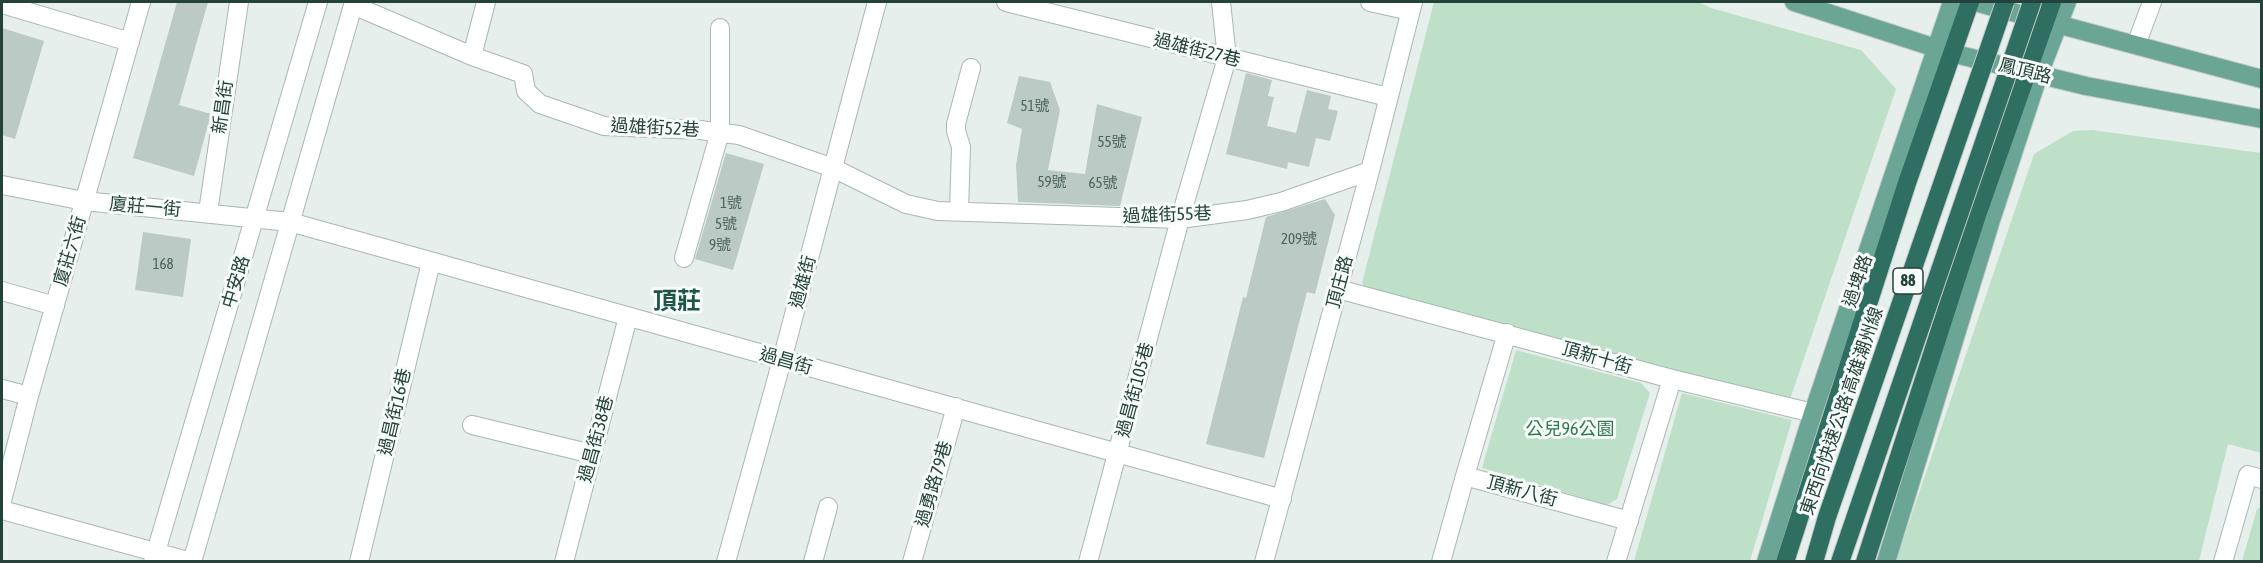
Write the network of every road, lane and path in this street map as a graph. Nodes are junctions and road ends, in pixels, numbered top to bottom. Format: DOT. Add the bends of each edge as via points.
graph roads {
  1 [pos="141,2"];
  2 [pos="239,2"];
  3 [pos="318,2"];
  4 [pos="486,2"];
  5 [pos="878,2"];
  6 [pos="1006,2"];
  7 [pos="1221,2"];
  8 [pos="1371,2"];
  9 [pos="1794,2"];
  10 [pos="1952,2"];
  11 [pos="1970,2"];
  12 [pos="1975,2"];
  13 [pos="2005,2"];
  14 [pos="2032,2"];
  15 [pos="2052,2"];
  16 [pos="2067,2"];
  17 [pos="2152,2"];
  18 [pos="354,3"];
  19 [pos="2,4"];
  20 [pos="1411,6"];
  21 [pos="2052,22"];
  22 [pos="720,28"];
  23 [pos="130,42"];
  24 [pos="2136,45"];
  25 [pos="1943,51"];
  26 [pos="472,56"];
  27 [pos="1227,58"];
  28 [pos="971,68"];
  29 [pos="2033,73"];
  30 [pos="2262,79"];
  31 [pos="1388,97"];
  32 [pos="2262,119"];
  33 [pos="720,132"];
  34 [pos="833,168"];
  35 [pos="1370,171"];
  36 [pos="2,185"];
  37 [pos="84,201"];
  38 [pos="208,212"];
  39 [pos="959,212"];
  40 [pos="254,219"];
  41 [pos="1180,219"];
  42 [pos="290,222"];
  43 [pos="684,258"];
  44 [pos="431,262"];
  45 [pos="1338,289"];
  46 [pos="2,291"];
  47 [pos="55,306"];
  48 [pos="628,316"];
  49 [pos="1507,333"];
  50 [pos="782,360"];
  51 [pos="1672,379"];
  52 [pos="2,389"];
  53 [pos="29,396"];
  54 [pos="956,408"];
  55 [pos="1813,413"];
  56 [pos="472,425"];
  57 [pos="1119,452"];
  58 [pos="592,454"];
  59 [pos="1466,476"];
  60 [pos="2262,479"];
  61 [pos="1282,500"];
  62 [pos="2,501"];
  63 [pos="828,507"];
  64 [pos="2,510"];
  65 [pos="1629,521"];
  66 [pos="154,556"];
  67 [pos="192,561"];
  68 [pos="359,561"];
  69 [pos="564,561"];
  70 [pos="726,561"];
  71 [pos="813,561"];
  72 [pos="912,561"];
  73 [pos="1088,561"];
  74 [pos="1264,561"];
  75 [pos="1441,561"];
  76 [pos="1616,561"];
  77 [pos="1767,561"];
  78 [pos="1785,561"];
  79 [pos="1814,561"];
  80 [pos="1840,561"];
  81 [pos="1865,561"];
  82 [pos="1886,561"];
  83 [pos="2223,561"];
  1 -- 23 [label="street, 廈莊六街"];
  2 -- 38 [label="street, 新昌街"];
  3 -- 40 [label="street, 中安路"];
  4 -- 26 [label="street"];
  5 -- 34 [label="street, 過雄街"];
  6 -- 27 [label="street, 過雄街27巷"];
  7 -- 27 [label="street"];
  8 -- 20 [label="street"];
  9 -- 25 [label="main road, 鳳頂路"];
  10 -- 25 [label="main road, 過埤路"];
  11 -- 25 [label="highway"];
  12 -- 21 [label="main road"];
  13 -- 79 [label="highway, 東西向快速公路 高雄潮州線 / 88, bridge"];
  14 -- 80 [label="highway, 88, bridge"];
  15 -- 21 [label="highway"];
  16 -- 21 [label="main road"];
  17 -- 24 [label="street"];
  18 -- 26 [label="street"];
  18 -- 42 [label="street, 中安路"];
  19 -- 23 [label="street"];
  20 -- 31 [label="street, 頂庄路"];
  21 -- 24 [label="main road"];
  21 -- 29 [label="highway"];
  22 -- 33 [label="street, 過雄街52巷"];
  23 -- 37 [label="street, 廈莊六街"];
  24 -- 30 [label="main road"];
  25 -- 29 [label="main road, 鳳頂路"];
  25 -- 55 [label="main road, 過埤路" via="1892,182"];
  25 -- 78 [label="highway" via="1907,183"];
  26 -- 33 [label="street, 過雄街52巷" via="523,74 526,91 540,104 604,126"];
  27 -- 31 [label="street, 過雄街27巷"];
  27 -- 41 [label="street, 過昌街105巷"];
  28 -- 39 [label="street" via="956,124 962,147"];
  29 -- 32 [label="main road, 鳳頂路"];
  29 -- 81 [label="highway" via="1977,215"];
  29 -- 82 [label="main road"];
  31 -- 35 [label="street, 頂庄路"];
  33 -- 34 [label="street, 過雄街52巷"];
  33 -- 43 [label="street"];
  34 -- 39 [label="street, 過雄街55巷" via="906,204"];
  34 -- 50 [label="street, 過雄街"];
  35 -- 41 [label="street, 過雄街55巷" via="1281,202"];
  35 -- 45 [label="street, 頂庄路"];
  36 -- 37 [label="street, 廈莊一街"];
  37 -- 38 [label="street, 廈莊一街"];
  37 -- 47 [label="street, 廈莊六街"];
  38 -- 40 [label="street, 廈莊一街"];
  39 -- 41 [label="street, 過雄街55巷"];
  40 -- 42 [label="street, 廈莊一街"];
  40 -- 66 [label="street, 中安路"];
  41 -- 57 [label="street, 過昌街105巷"];
  42 -- 44 [label="street, 過昌街"];
  42 -- 67 [label="street, 中安路"];
  44 -- 48 [label="street, 過昌街"];
  44 -- 68 [label="street, 過昌街16巷"];
  45 -- 49 [label="street, 頂新十街"];
  45 -- 61 [label="street, 頂庄路"];
  46 -- 47 [label="street"];
  47 -- 53 [label="street, 廈莊六街"];
  48 -- 50 [label="street, 過昌街"];
  48 -- 58 [label="street, 過昌街38巷"];
  49 -- 51 [label="street, 頂新十街"];
  49 -- 59 [label="street"];
  50 -- 54 [label="street, 過昌街"];
  50 -- 70 [label="street, 過雄街"];
  51 -- 55 [label="street, 頂新十街"];
  51 -- 65 [label="street"];
  52 -- 53 [label="street"];
  53 -- 62 [label="street, 廈莊六街"];
  54 -- 57 [label="street, 過昌街"];
  54 -- 72 [label="street, 過勇路79巷"];
  55 -- 77 [label="main road, 過埤路"];
  56 -- 58 [label="street"];
  57 -- 61 [label="street, 過昌街"];
  57 -- 73 [label="street, 過昌街105巷"];
  58 -- 69 [label="street, 過昌街38巷"];
  59 -- 65 [label="street, 頂新八街"];
  59 -- 75 [label="street, 頂新八街"];
  60 -- 83 [label="street" via="2248,475"];
  61 -- 74 [label="street, 頂庄路"];
  63 -- 71 [label="street"];
  64 -- 66 [label="street"];
  65 -- 76 [label="street"];
  66 -- 67 [label="street"];
}
